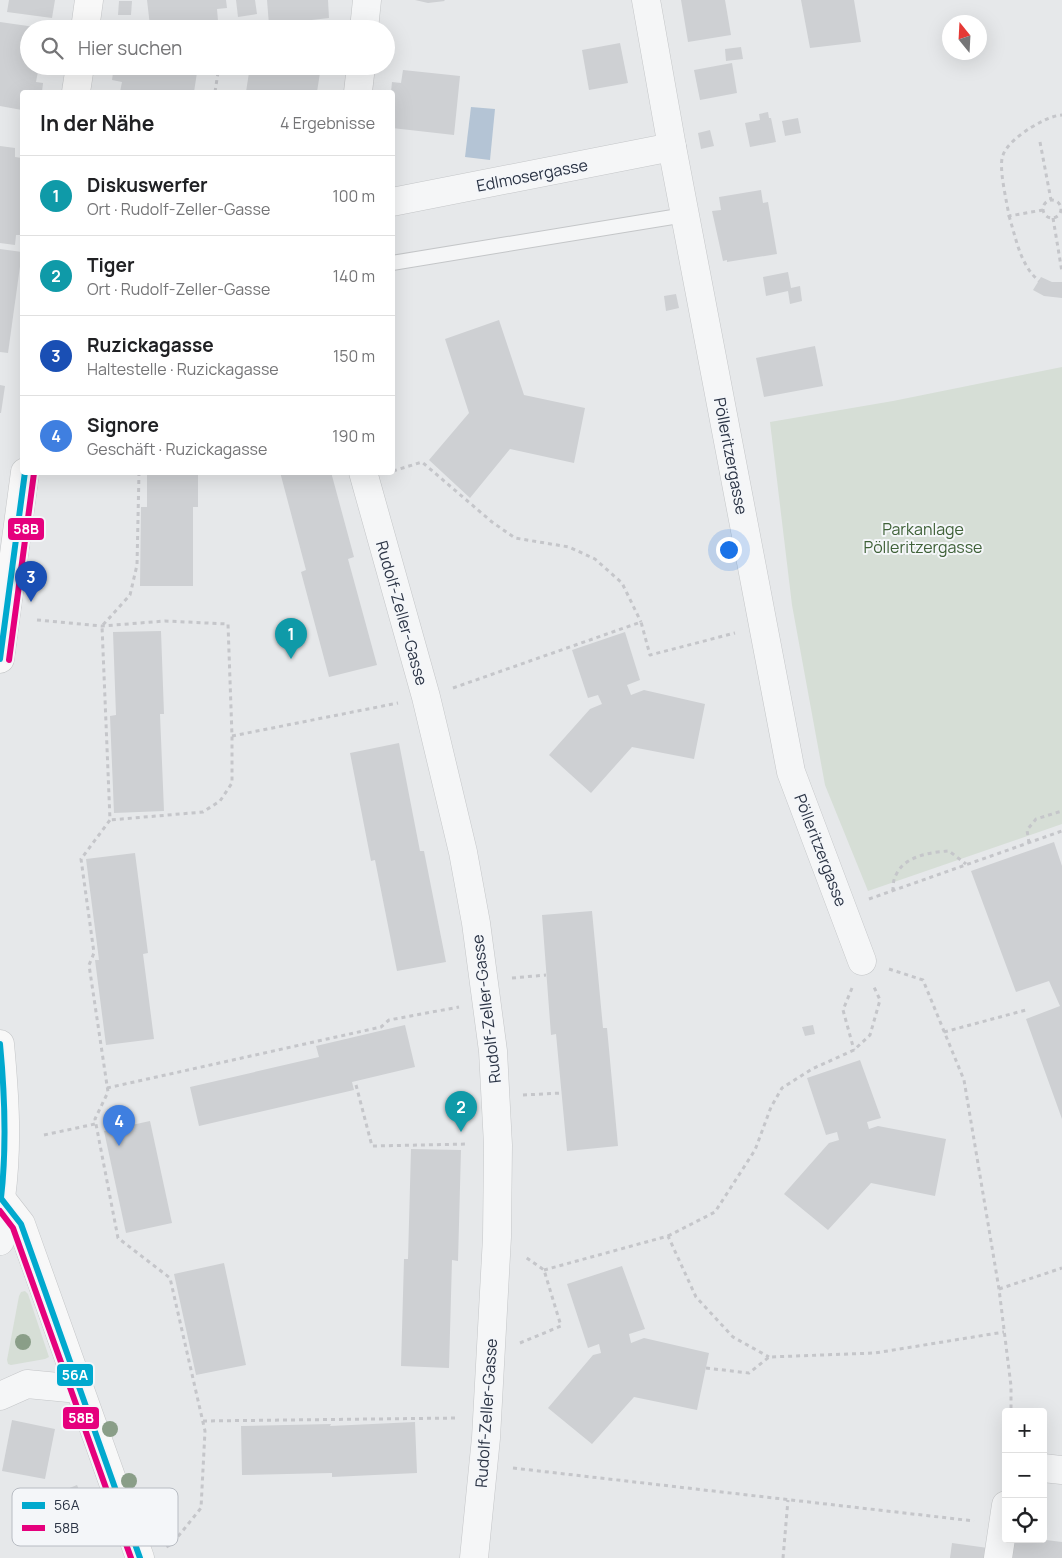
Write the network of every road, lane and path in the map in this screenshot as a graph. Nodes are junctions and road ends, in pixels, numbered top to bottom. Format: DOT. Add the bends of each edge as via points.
graph roads {
  1 [pos="89,0"];
  2 [pos="367,0"];
  3 [pos="646,0"];
  4 [pos="86,20"];
  5 [pos="365,20"];
  6 [pos="79,75"];
  7 [pos="218,75"];
  8 [pos="360,75"];
  9 [pos="76,90"];
  10 [pos="215,90"];
  11 [pos="358,90"];
  12 [pos="1062,115"];
  13 [pos="1040,142"];
  14 [pos="672,147"];
  15 [pos="1051,200"];
  16 [pos="395,201"];
  17 [pos="1062,207"];
  18 [pos="1044,210"];
  19 [pos="685,215"];
  20 [pos="1010,216"];
  21 [pos="1053,218"];
  22 [pos="395,263"];
  23 [pos="1062,272"];
  24 [pos="1039,281"];
  25 [pos="395,470"];
  26 [pos="26,475"];
  27 [pos="139,475"];
  28 [pos="364,475"];
  29 [pos="3,619"];
  30 [pos="38,620"];
  31 [pos="641,622"];
  32 [pos="102,626"];
  33 [pos="764,626"];
  34 [pos="0,659"];
  35 [pos="426,697"];
  36 [pos="232,736"];
  37 [pos="1062,811"];
  38 [pos="110,820"];
  39 [pos="1062,831"];
  40 [pos="1029,843"];
  41 [pos="966,864"];
  42 [pos="901,888"];
  43 [pos="893,891"];
  44 [pos="862,961"];
  45 [pos="546,975"];
  46 [pos="511,979"];
  47 [pos="488,1002"];
  48 [pos="843,1010"];
  49 [pos="1026,1010"];
  50 [pos="944,1032"];
  51 [pos="0,1044"];
  52 [pos="854,1050"];
  53 [pos="356,1085"];
  54 [pos="107,1088"];
  55 [pos="562,1093"];
  56 [pos="522,1095"];
  57 [pos="95,1124"];
  58 [pos="44,1135"];
  59 [pos="498,1144"];
  60 [pos="1,1198"];
  61 [pos="668,1236"];
  62 [pos="0,1241"];
  63 [pos="522,1255"];
  64 [pos="1062,1268"];
  65 [pos="544,1270"];
  66 [pos="998,1289"];
  67 [pos="1004,1332"];
  68 [pos="518,1344"];
  69 [pos="769,1357"];
  70 [pos="706,1368"];
  71 [pos="79,1389"];
  72 [pos="0,1396"];
  73 [pos="1012,1408"];
  74 [pos="487,1417"];
  75 [pos="203,1421"];
  76 [pos="507,1467"];
  77 [pos="1047,1468"];
  78 [pos="1062,1470"];
  79 [pos="123,1488"];
  80 [pos="788,1500"];
  81 [pos="1002,1515"];
  82 [pos="1002,1529"];
  83 [pos="178,1537"];
  84 [pos="168,1546"];
  85 [pos="152,1553"];
  86 [pos="474,1558"];
  87 [pos="783,1558"];
  88 [pos="998,1558"];
  1 -- 4 [label="street"];
  2 -- 5 [label="street"];
  3 -- 14 [label="street, Pölleritzergasse"];
  6 -- 9 [label="street"];
  7 -- 10 [label="path"];
  8 -- 11 [label="street"];
  12 -- 20 [label="path" via="1053,116 1023,133 1003,155 1004,187"];
  13 -- 15 [label="path"];
  14 -- 16 [label="street, Edlmosergasse"];
  14 -- 19 [label="street, Pölleritzergasse"];
  15 -- 17 [label="path"];
  15 -- 18 [label="path" via="1045,203"];
  17 -- 21 [label="path" via="1059,215"];
  18 -- 20 [label="path"];
  18 -- 21 [label="path"];
  19 -- 22 [label="lane"];
  19 -- 33 [label="street, Pölleritzergasse"];
  20 -- 24 [label="path" via="1024,262"];
  21 -- 23 [label="path"];
  25 -- 31 [label="path" via="422,462 515,538 569,547 595,559 622,583"];
  26 -- 29 [label="street"];
  27 -- 32 [label="path" via="137,565 130,595"];
  28 -- 35 [label="street, Rudolf-Zeller-Gasse"];
  29 -- 34 [label="street"];
  30 -- 32 [label="path"];
  31 -- 33 [label="path" via="650,655"];
  31 -- 35 [label="path"];
  32 -- 36 [label="path" via="165,621 228,624"];
  32 -- 38 [label="path"];
  33 -- 44 [label="street, Pölleritzergasse" via="791,772"];
  35 -- 36 [label="path"];
  35 -- 47 [label="street, Rudolf-Zeller-Gasse" via="463,852"];
  36 -- 38 [label="path" via="232,782 220,801 203,812"];
  37 -- 40 [label="path" via="1036,819 1027,830"];
  38 -- 54 [label="path" via="81,859 94,953 90,964"];
  39 -- 40 [label="path"];
  40 -- 41 [label="path"];
  41 -- 42 [label="path"];
  41 -- 43 [label="path" via="949,851 930,852 899,868"];
  44 -- 50 [label="path" via="923,980"];
  44 -- 52 [label="path" via="880,1000 870,1035"];
  45 -- 46 [label="path"];
  47 -- 54 [label="path" via="389,1020 381,1027"];
  47 -- 59 [label="street, Rudolf-Zeller-Gasse"];
  48 -- 52 [label="path"];
  49 -- 50 [label="path"];
  50 -- 66 [label="path" via="964,1080"];
  51 -- 60 [label="street" via="6,1115"];
  52 -- 61 [label="path" via="812,1069 782,1088 770,1107 754,1150 715,1212"];
  53 -- 59 [label="path" via="372,1146"];
  54 -- 57 [label="path" via="94,1119"];
  55 -- 56 [label="path"];
  57 -- 58 [label="path"];
  57 -- 75 [label="path" via="118,1238 170,1278"];
  59 -- 74 [label="street, Rudolf-Zeller-Gasse" via="497,1237"];
  60 -- 62 [label="street"];
  60 -- 71 [label="street" via="21,1224"];
  61 -- 65 [label="path"];
  61 -- 69 [label="path" via="696,1297 733,1337"];
  63 -- 65 [label="path"];
  64 -- 66 [label="path"];
  65 -- 68 [label="path" via="561,1326"];
  66 -- 67 [label="path"];
  67 -- 69 [label="path" via="875,1353"];
  67 -- 73 [label="path"];
  69 -- 70 [label="path" via="749,1373"];
  71 -- 72 [label="street" via="27,1384"];
  71 -- 79 [label="street"];
  74 -- 75 [label="path"];
  74 -- 86 [label="street, Rudolf-Zeller-Gasse"];
  75 -- 83 [label="path" via="201,1508"];
  76 -- 80 [label="path"];
  77 -- 78 [label="street"];
  80 -- 81 [label="path"];
  80 -- 87 [label="path"];
  82 -- 88 [label="street"];
  84 -- 85 [label="path"];
}
